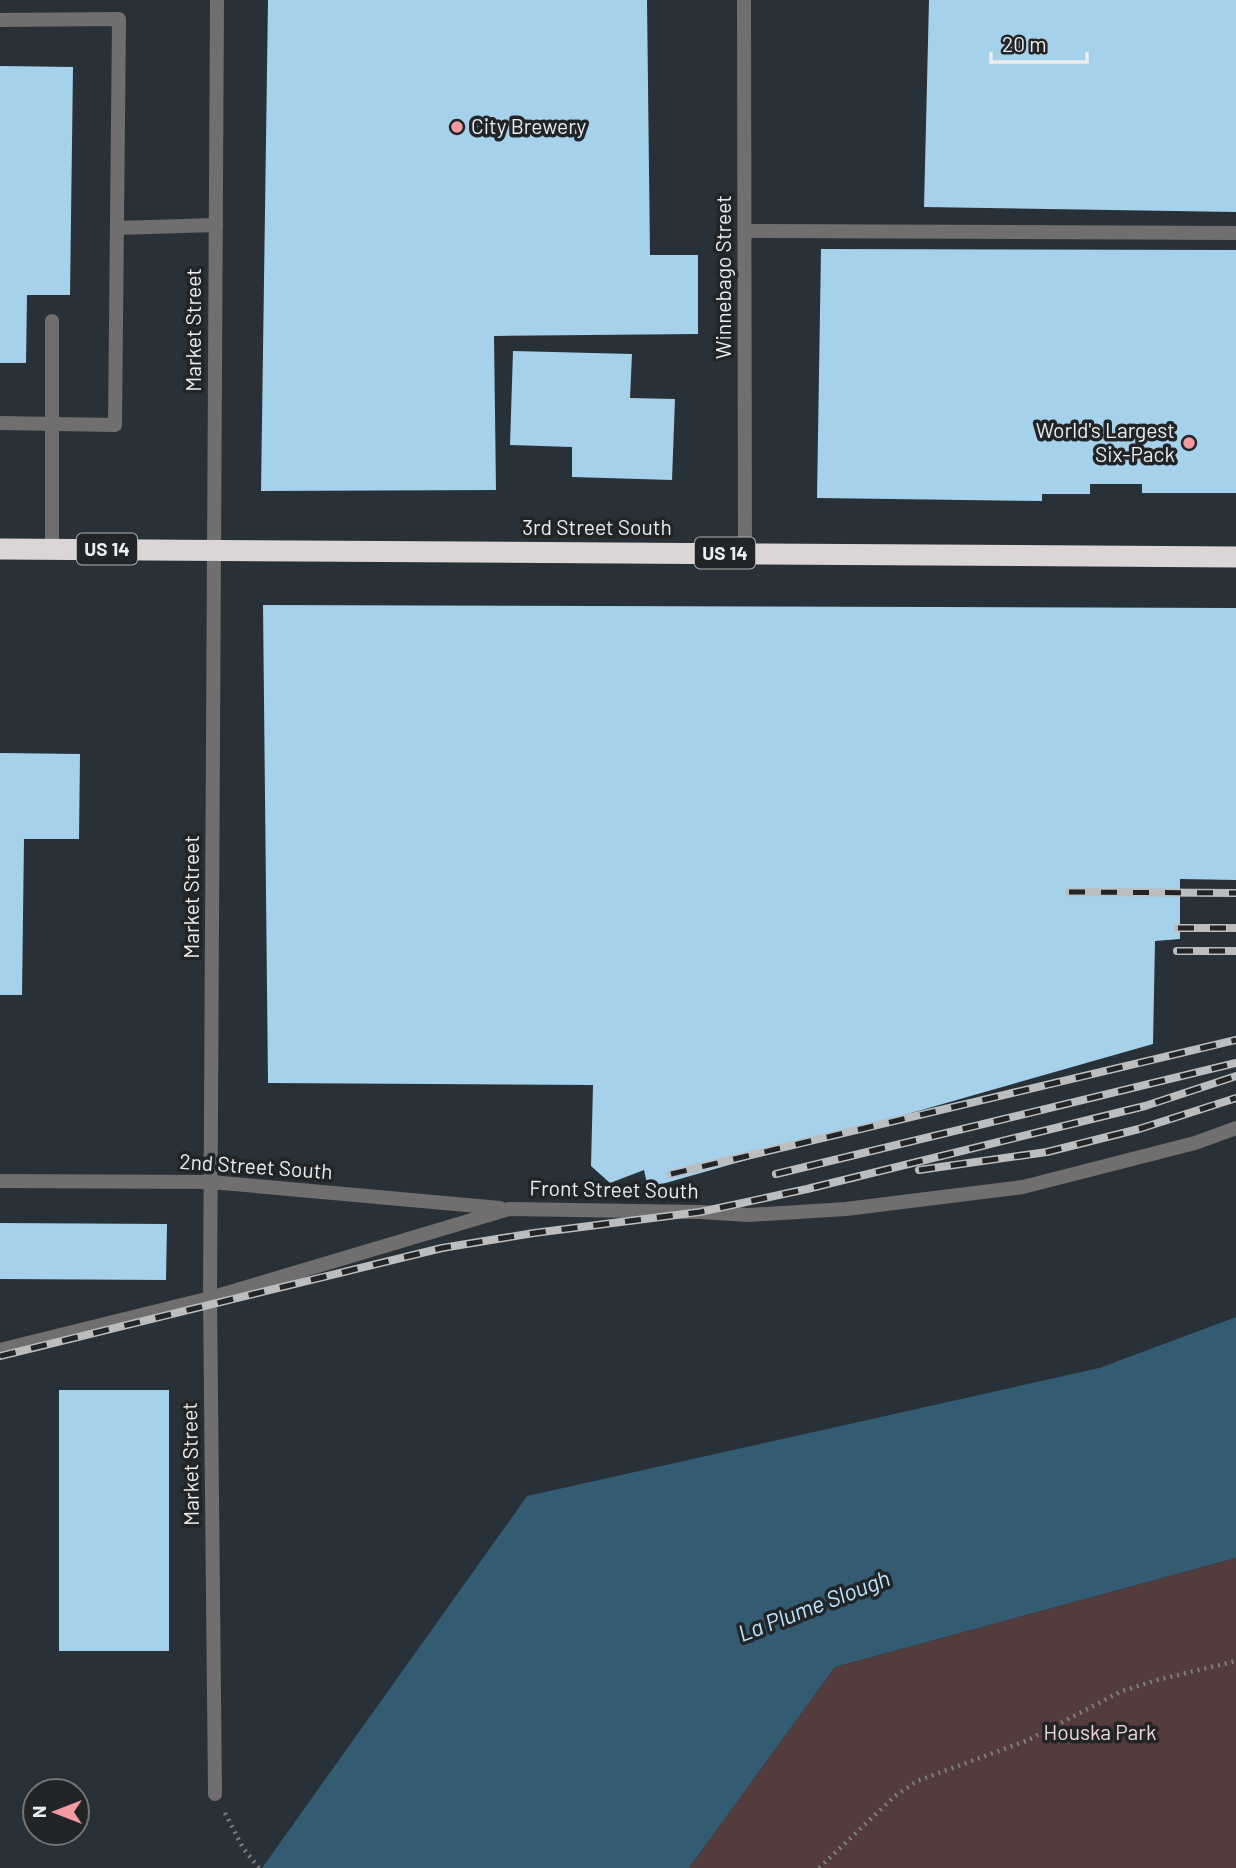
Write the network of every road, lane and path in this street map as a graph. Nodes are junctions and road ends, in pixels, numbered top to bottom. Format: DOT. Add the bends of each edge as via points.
graph roads {
  1 [pos="217,0"];
  2 [pos="744,0"];
  3 [pos="0,20"];
  4 [pos="216,225"];
  5 [pos="117,228"];
  6 [pos="745,231"];
  7 [pos="1236,233"];
  8 [pos="52,321"];
  9 [pos="0,423"];
  10 [pos="52,424"];
  11 [pos="0,549"];
  12 [pos="52,549"];
  13 [pos="214,550"];
  14 [pos="745,553"];
  15 [pos="1236,557"];
  16 [pos="1236,1128"];
  17 [pos="0,1181"];
  18 [pos="211,1182"];
  19 [pos="509,1209"];
  20 [pos="210,1298"];
  21 [pos="0,1350"];
  22 [pos="1236,1661"];
  23 [pos="215,1794"];
  24 [pos="259,1868"];
  25 [pos="819,1868"];
  1 -- 4 [label="street, Market Street"];
  2 -- 6 [label="street, Winnebago Street"];
  3 -- 5 [label="street" via="119,19"];
  4 -- 5 [label="street"];
  4 -- 13 [label="street, Market Street"];
  5 -- 10 [label="street" via="116,425"];
  6 -- 7 [label="street"];
  6 -- 14 [label="street, Winnebago Street"];
  8 -- 10 [label="street"];
  9 -- 10 [label="street"];
  10 -- 12 [label="street"];
  11 -- 12 [label="highway, 3rd Street South / US 14"];
  12 -- 13 [label="highway, 3rd Street South / US 14"];
  13 -- 14 [label="highway, 3rd Street South / US 14"];
  13 -- 18 [label="street, Market Street"];
  14 -- 15 [label="highway, 3rd Street South / US 14"];
  16 -- 19 [label="street, Front Street South" via="1195,1143 1023,1187 846,1209 748,1215"];
  17 -- 18 [label="street, 2nd Street South"];
  18 -- 19 [label="street, 2nd Street South"];
  18 -- 20 [label="street, Market Street"];
  19 -- 20 [label="street, Front Street South"];
  20 -- 21 [label="street, Front Street South"];
  20 -- 23 [label="street, Market Street"];
  22 -- 25 [label="path" via="1122,1691 1026,1741 917,1782 895,1796"];
  23 -- 24 [label="path"];
}
